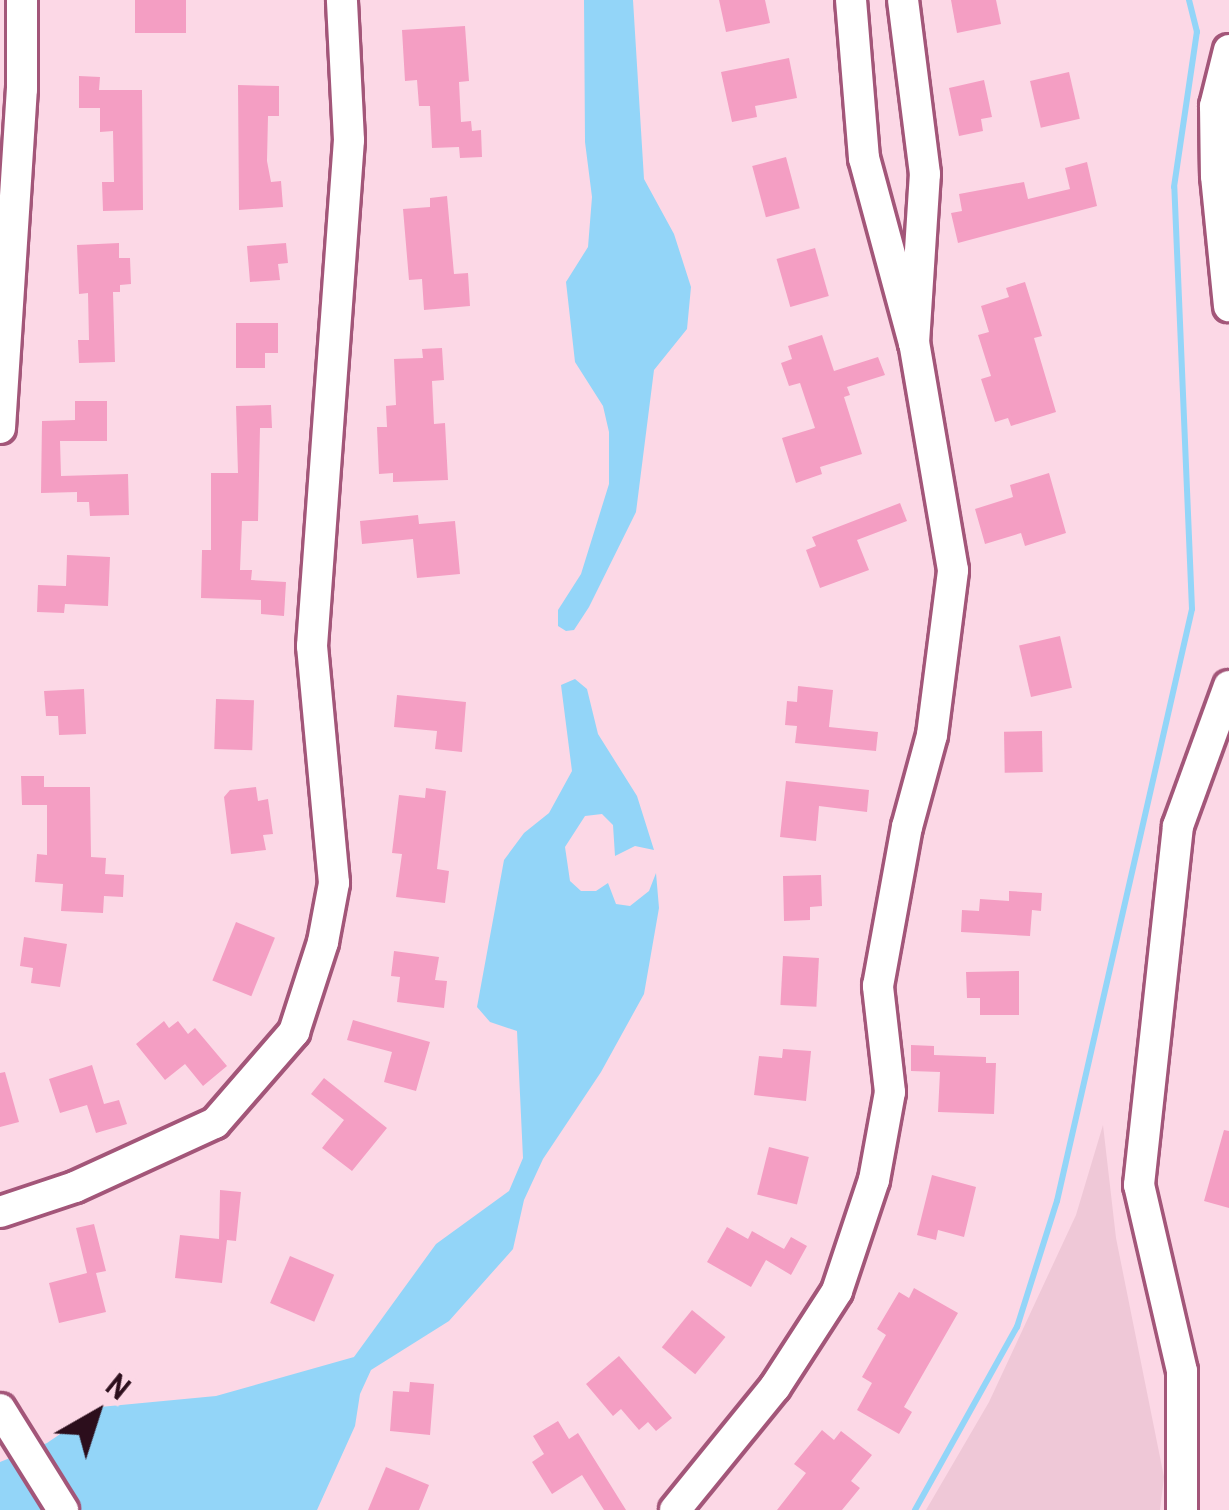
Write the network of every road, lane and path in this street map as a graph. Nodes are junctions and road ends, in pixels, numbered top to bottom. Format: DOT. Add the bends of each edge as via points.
graph roads {
  1 [pos="22,0"];
  2 [pos="342,0"];
  3 [pos="851,0"];
  4 [pos="903,0"];
  5 [pos="1229,50"];
  6 [pos="1229,306"];
  7 [pos="914,343"];
  8 [pos="0,428"];
  9 [pos="1229,686"];
  10 [pos="0,1212"];
  11 [pos="6,1421"];
  12 [pos="63,1510"];
  13 [pos="675,1510"];
  14 [pos="1182,1510"];
  1 -- 8 [label="street"];
  2 -- 10 [label="street" via="349,140 312,646 334,883 323,942 295,1032 215,1123"];
  3 -- 7 [label="street" via="864,158"];
  4 -- 7 [label="street" via="925,174"];
  5 -- 6 [label="street" via="1215,106"];
  7 -- 13 [label="street" via="953,570 932,735 878,986 890,1092 874,1180 837,1291 775,1387"];
  9 -- 14 [label="street" via="1178,826 1139,1185 1182,1371"];
  11 -- 12 [label="street"];
}
